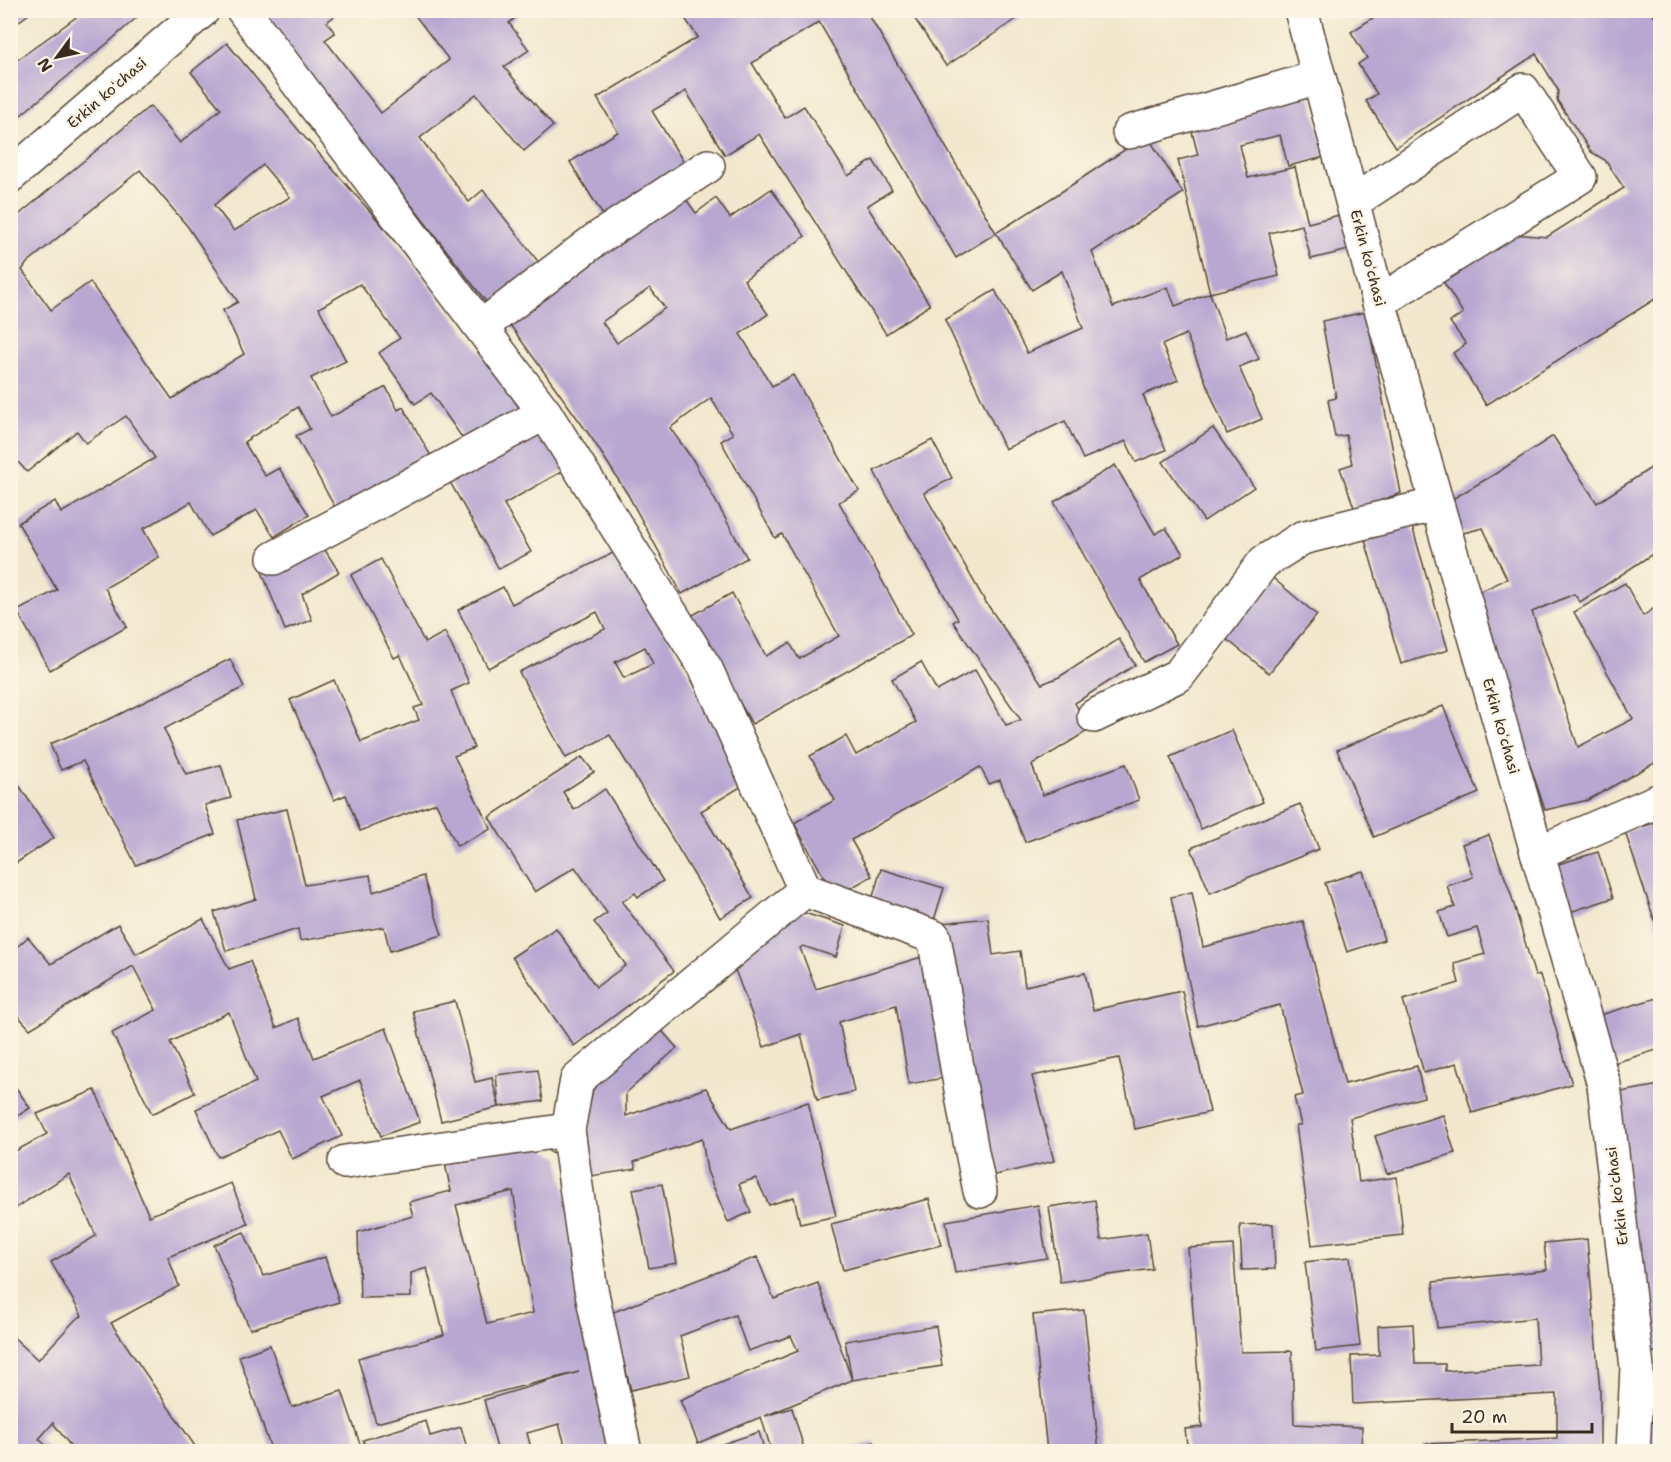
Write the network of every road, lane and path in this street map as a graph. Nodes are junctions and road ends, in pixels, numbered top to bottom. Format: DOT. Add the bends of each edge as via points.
graph roads {
  1 [pos="203,10"];
  2 [pos="243,10"];
  3 [pos="1301,10"];
  4 [pos="1319,77"];
  5 [pos="1129,132"];
  6 [pos="708,166"];
  7 [pos="10,176"];
  8 [pos="1353,202"];
  9 [pos="1379,302"];
  10 [pos="481,327"];
  11 [pos="545,413"];
  12 [pos="1437,504"];
  13 [pos="274,558"];
  14 [pos="1094,716"];
  15 [pos="1660,800"];
  16 [pos="1537,853"];
  17 [pos="805,890"];
  18 [pos="568,1130"];
  19 [pos="345,1162"];
  20 [pos="980,1191"];
  21 [pos="1648,1366"];
  22 [pos="625,1452"];
  23 [pos="1634,1452"];
  1 -- 7 [label="street, Erkin koʻchasi"];
  2 -- 10 [label="street"];
  3 -- 4 [label="street, Erkin koʻchasi"];
  4 -- 5 [label="street"];
  4 -- 8 [label="street, Erkin koʻchasi"];
  6 -- 10 [label="street" via="594,240"];
  8 -- 9 [label="street, Erkin koʻchasi"];
  8 -- 9 [label="street" via="1523,90 1580,177"];
  9 -- 12 [label="street, Erkin koʻchasi"];
  10 -- 11 [label="street"];
  11 -- 13 [label="street"];
  11 -- 17 [label="street" via="706,669"];
  12 -- 14 [label="street" via="1302,538 1264,562 1179,675"];
  12 -- 16 [label="street, Erkin koʻchasi"];
  15 -- 16 [label="street"];
  16 -- 21 [label="street, Erkin koʻchasi" via="1604,1085"];
  17 -- 18 [label="street" via="577,1080"];
  17 -- 20 [label="street" via="934,937"];
  18 -- 19 [label="street"];
  18 -- 22 [label="street" via="590,1284"];
  21 -- 23 [label="street, Erkin koʻchasi"];
}
